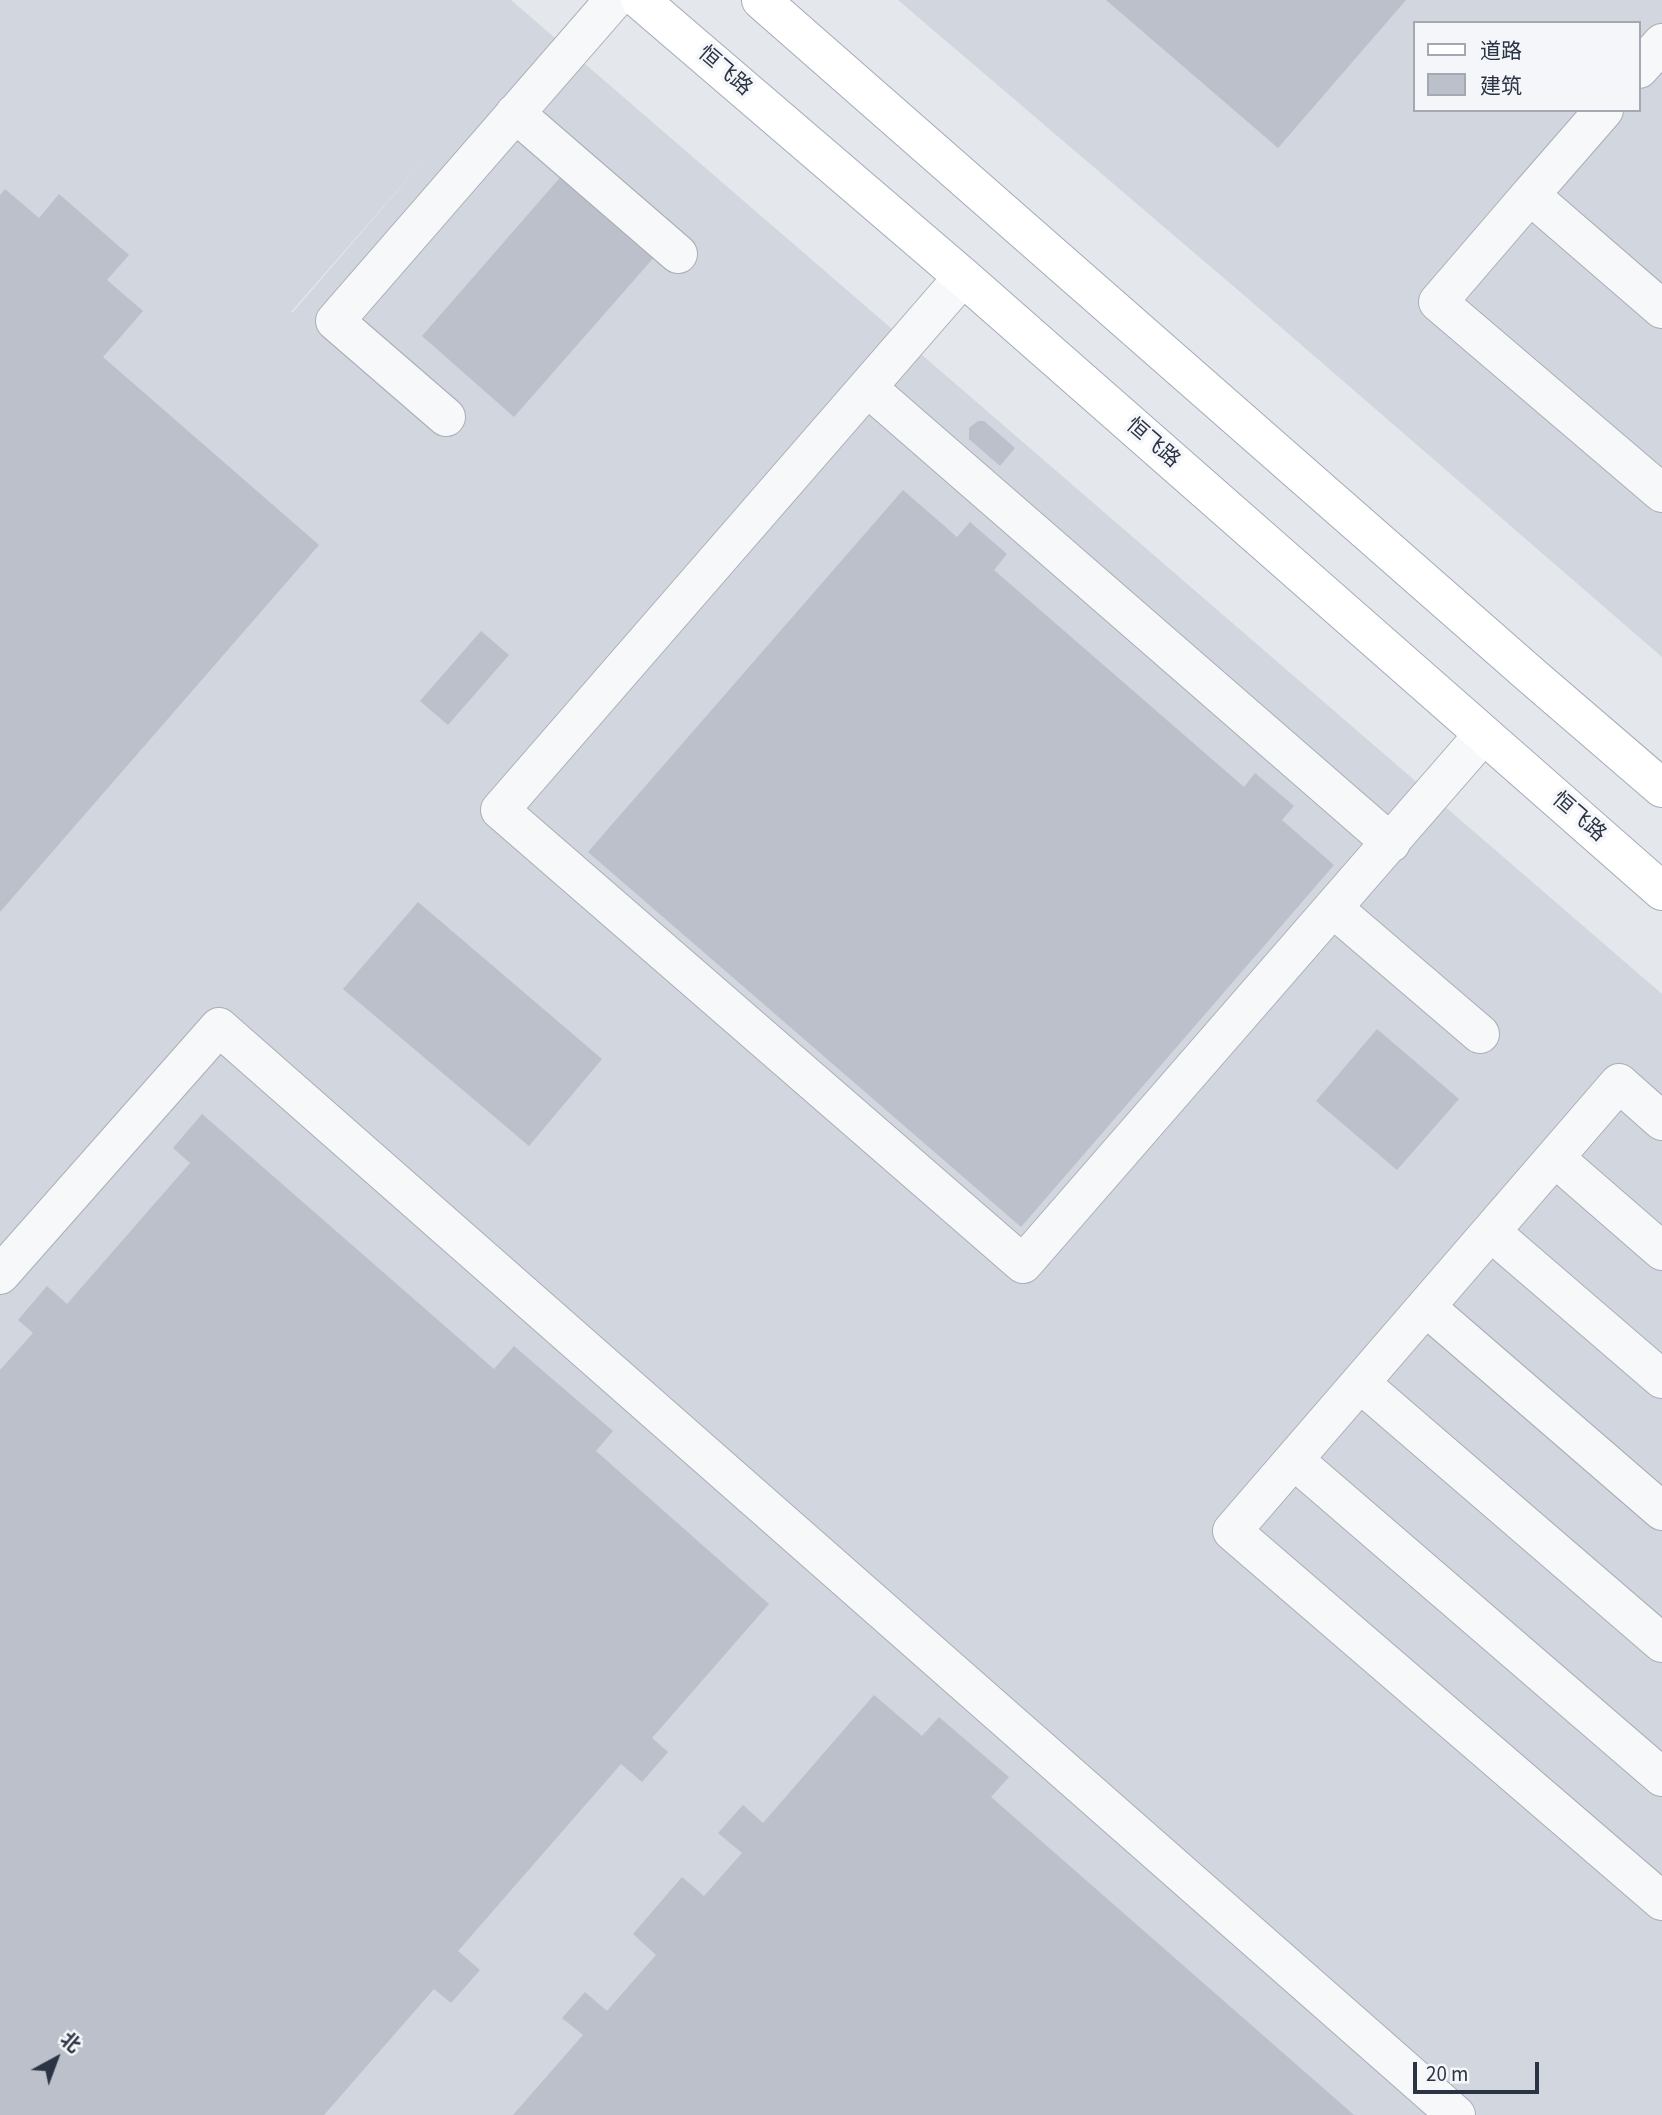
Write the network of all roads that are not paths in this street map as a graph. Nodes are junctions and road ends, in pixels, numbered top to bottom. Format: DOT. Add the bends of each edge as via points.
graph roads {
  1 [pos="614,0"];
  2 [pos="640,0"];
  3 [pos="761,0"];
  4 [pos="1662,43"];
  5 [pos="1641,67"];
  6 [pos="1602,112"];
  7 [pos="515,113"];
  8 [pos="1530,195"];
  9 [pos="678,254"];
  10 [pos="963,277"];
  11 [pos="1662,309"];
  12 [pos="868,388"];
  13 [pos="446,417"];
  14 [pos="1662,493"];
  15 [pos="1483,735"];
  16 [pos="1662,788"];
  17 [pos="1391,843"];
  18 [pos="1662,891"];
  19 [pos="1334,909"];
  20 [pos="1480,1034"];
  21 [pos="1662,1121"];
  22 [pos="1555,1158"];
  23 [pos="1491,1232"];
  24 [pos="1662,1251"];
  25 [pos="0,1275"];
  26 [pos="1426,1307"];
  27 [pos="1662,1379"];
  28 [pos="1360,1383"];
  29 [pos="1294,1460"];
  30 [pos="1662,1511"];
  31 [pos="1662,1643"];
  32 [pos="1662,1777"];
  33 [pos="1662,1902"];
  34 [pos="1456,2115"];
  1 -- 7 [label="lane"];
  2 -- 10 [label="main road, 恒飞路"];
  3 -- 16 [label="main road"];
  4 -- 5 [label="lane"];
  6 -- 8 [label="lane"];
  7 -- 9 [label="lane"];
  7 -- 13 [label="lane" via="335,321"];
  8 -- 11 [label="lane"];
  8 -- 14 [label="lane" via="1438,302"];
  10 -- 12 [label="lane"];
  10 -- 15 [label="main road, 恒飞路"];
  12 -- 17 [label="lane"];
  12 -- 19 [label="lane" via="500,810 1023,1264"];
  15 -- 17 [label="lane"];
  15 -- 18 [label="main road, 恒飞路"];
  17 -- 19 [label="lane"];
  19 -- 20 [label="lane"];
  21 -- 22 [label="lane" via="1619,1083"];
  22 -- 23 [label="lane"];
  22 -- 24 [label="lane"];
  23 -- 26 [label="lane"];
  23 -- 27 [label="lane"];
  25 -- 34 [label="lane" via="219,1027"];
  26 -- 28 [label="lane"];
  26 -- 30 [label="lane"];
  28 -- 29 [label="lane"];
  28 -- 31 [label="lane"];
  29 -- 32 [label="lane"];
  29 -- 33 [label="lane" via="1232,1531"];
}
